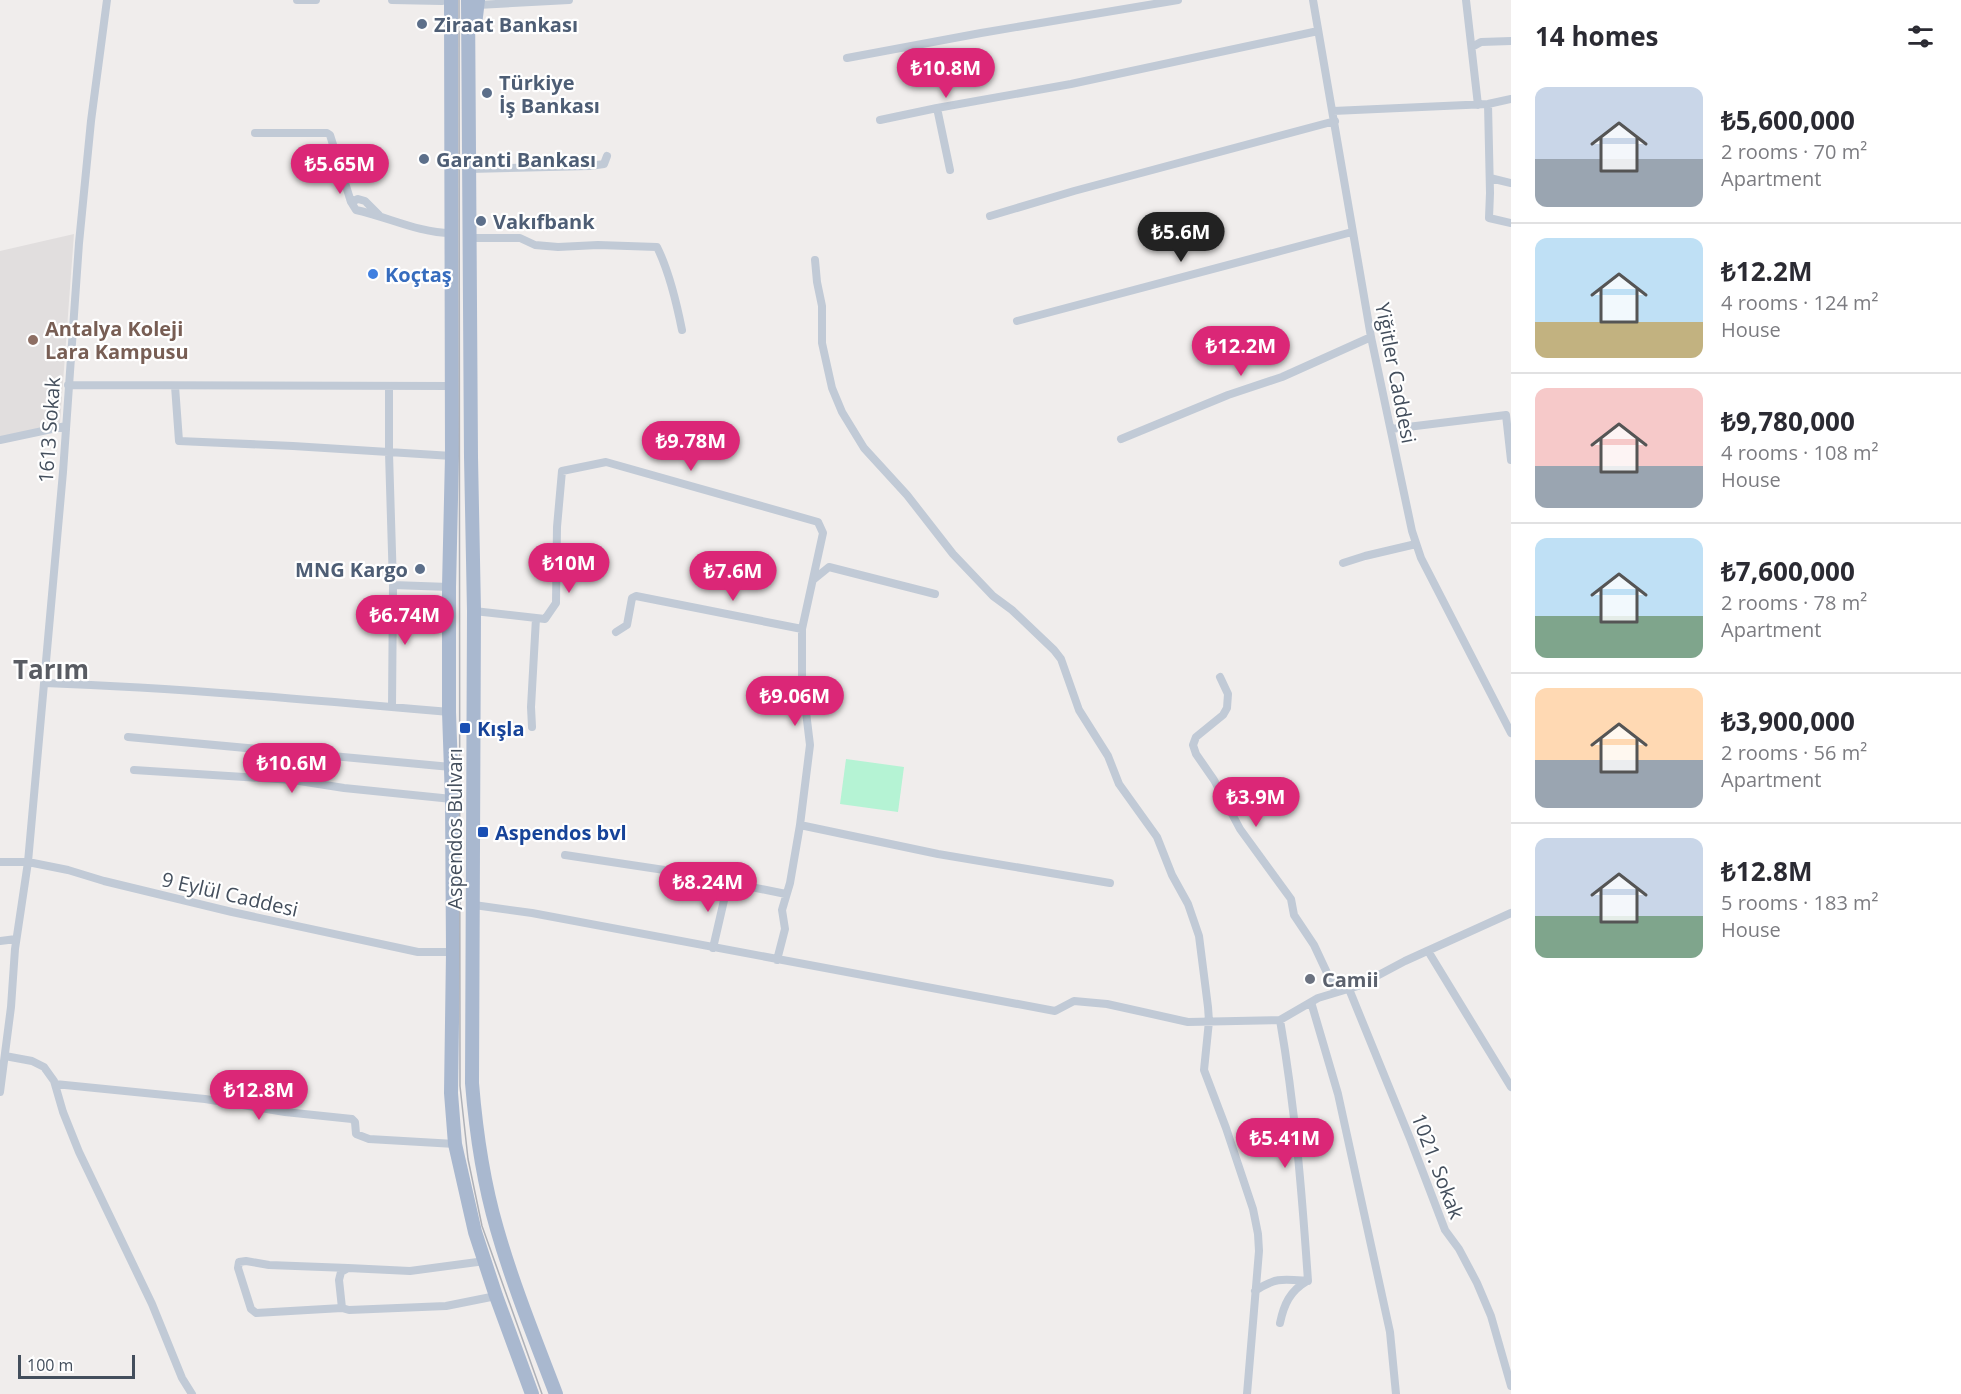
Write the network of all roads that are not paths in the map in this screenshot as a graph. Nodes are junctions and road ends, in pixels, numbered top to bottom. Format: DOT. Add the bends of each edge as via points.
graph roads {
  1 [pos="107,0"];
  2 [pos="297,0"];
  3 [pos="316,0"];
  4 [pos="392,0"];
  5 [pos="442,0"];
  6 [pos="450,0"];
  7 [pos="569,0"];
  8 [pos="1178,0"];
  9 [pos="1313,0"];
  10 [pos="1466,0"];
  11 [pos="541,1"];
  12 [pos="475,2"];
  13 [pos="1318,31"];
  14 [pos="1511,41"];
  15 [pos="1472,47"];
  16 [pos="847,58"];
  17 [pos="450,69"];
  18 [pos="1511,99"];
  19 [pos="1488,104"];
  20 [pos="1478,105"];
  21 [pos="937,108"];
  22 [pos="1334,116"];
  23 [pos="880,120"];
  24 [pos="255,133"];
  25 [pos="607,156"];
  26 [pos="470,170"];
  27 [pos="950,170"];
  28 [pos="1490,178"];
  29 [pos="1511,183"];
  30 [pos="990,216"];
  31 [pos="1511,223"];
  32 [pos="1352,232"];
  33 [pos="451,233"];
  34 [pos="470,237"];
  35 [pos="815,260"];
  36 [pos="1017,321"];
  37 [pos="682,330"];
  38 [pos="1371,337"];
  39 [pos="68,385"];
  40 [pos="175,386"];
  41 [pos="389,386"];
  42 [pos="452,386"];
  43 [pos="66,426"];
  44 [pos="1391,429"];
  45 [pos="1121,439"];
  46 [pos="0,440"];
  47 [pos="389,453"];
  48 [pos="452,456"];
  49 [pos="1511,460"];
  50 [pos="1416,544"];
  51 [pos="1343,563"];
  52 [pos="813,580"];
  53 [pos="393,585"];
  54 [pos="449,587"];
  55 [pos="935,594"];
  56 [pos="474,611"];
  57 [pos="536,618"];
  58 [pos="802,629"];
  59 [pos="616,632"];
  60 [pos="1220,677"];
  61 [pos="45,683"];
  62 [pos="392,707"];
  63 [pos="449,712"];
  64 [pos="532,727"];
  65 [pos="1511,733"];
  66 [pos="128,737"];
  67 [pos="451,767"];
  68 [pos="134,770"];
  69 [pos="453,799"];
  70 [pos="800,825"];
  71 [pos="565,855"];
  72 [pos="0,862"];
  73 [pos="28,862"];
  74 [pos="728,883"];
  75 [pos="1110,883"];
  76 [pos="786,894"];
  77 [pos="474,905"];
  78 [pos="1511,913"];
  79 [pos="16,939"];
  80 [pos="0,940"];
  81 [pos="713,948"];
  82 [pos="1428,951"];
  83 [pos="453,952"];
  84 [pos="777,960"];
  85 [pos="1349,989"];
  86 [pos="1336,992"];
  87 [pos="1311,1002"];
  88 [pos="1280,1020"];
  89 [pos="1209,1022"];
  90 [pos="5,1056"];
  91 [pos="55,1084"];
  92 [pos="1511,1088"];
  93 [pos="0,1092"];
  94 [pos="455,1144"];
  95 [pos="485,1261"];
  96 [pos="348,1268"];
  97 [pos="1308,1281"];
  98 [pos="1255,1291"];
  99 [pos="496,1296"];
  100 [pos="342,1308"];
  101 [pos="1280,1323"];
  102 [pos="1511,1386"];
  103 [pos="192,1394"];
  104 [pos="532,1394"];
  105 [pos="556,1394"];
  106 [pos="1247,1394"];
  107 [pos="1396,1394"];
  1 -- 39 [label="street, 1613 Sokak" via="91,121"];
  2 -- 3 [label="street"];
  4 -- 5 [label="street"];
  5 -- 17 [label="main road"];
  6 -- 17 [label="main road, Aspendos Bulvarı"];
  7 -- 11 [label="street"];
  8 -- 16 [label="street"];
  9 -- 13 [label="street, Yiğitler Caddesi"];
  10 -- 15 [label="street"];
  11 -- 12 [label="street"];
  12 -- 26 [label="main road, Aspendos Bulvarı" via="469,66"];
  13 -- 21 [label="street" via="1071,84"];
  13 -- 22 [label="street, Yiğitler Caddesi"];
  14 -- 15 [label="street" via="1482,42"];
  15 -- 20 [label="street"];
  17 -- 33 [label="main road, Aspendos Bulvarı"];
  18 -- 19 [label="street"];
  19 -- 20 [label="street"];
  19 -- 28 [label="street"];
  20 -- 22 [label="street"];
  21 -- 23 [label="street"];
  21 -- 27 [label="street"];
  22 -- 30 [label="street"];
  22 -- 32 [label="street, Yiğitler Caddesi"];
  24 -- 33 [label="street" via="327,133 351,202 365,201 379,215 433,233"];
  25 -- 26 [label="street" via="604,164 590,166"];
  26 -- 34 [label="main road, Aspendos Bulvarı"];
  28 -- 29 [label="street"];
  28 -- 31 [label="street" via="1489,218"];
  32 -- 36 [label="street"];
  32 -- 38 [label="street, Yiğitler Caddesi"];
  33 -- 42 [label="main road, Aspendos Bulvarı"];
  34 -- 37 [label="street" via="520,238 535,245 558,247 657,247"];
  34 -- 56 [label="main road, Aspendos Bulvarı"];
  35 -- 89 [label="street" via="822,306 822,343 836,402 864,448 919,509 939,539 1061,659 1079,710 1105,751 1119,784 1157,837 1188,904 1198,936"];
  38 -- 44 [label="street, Yiğitler Caddesi"];
  38 -- 45 [label="street"];
  39 -- 40 [label="street"];
  39 -- 43 [label="street, 1613 Sokak"];
  40 -- 41 [label="street"];
  40 -- 47 [label="street" via="179,441"];
  41 -- 42 [label="street"];
  41 -- 47 [label="street"];
  42 -- 48 [label="main road, Aspendos Bulvarı"];
  43 -- 46 [label="street"];
  43 -- 61 [label="street, 1613 Sokak"];
  44 -- 49 [label="street" via="1506,415"];
  44 -- 50 [label="street, Yiğitler Caddesi"];
  47 -- 48 [label="street"];
  47 -- 53 [label="street"];
  48 -- 54 [label="main road, Aspendos Bulvarı"];
  50 -- 51 [label="street"];
  50 -- 65 [label="street, Yiğitler Caddesi"];
  52 -- 55 [label="street" via="829,567"];
  52 -- 57 [label="street" via="823,533 818,522 606,462 562,471 556,603 545,620"];
  52 -- 58 [label="street"];
  53 -- 54 [label="street"];
  53 -- 62 [label="street"];
  54 -- 63 [label="main road, Aspendos Bulvarı"];
  56 -- 57 [label="street"];
  56 -- 77 [label="main road, Aspendos Bulvarı"];
  57 -- 64 [label="street"];
  58 -- 59 [label="street" via="636,596 632,598 627,625"];
  58 -- 70 [label="street" via="802,679 810,745"];
  60 -- 86 [label="street" via="1228,694 1227,708 1196,736 1196,754 1240,829 1291,899 1294,915 1324,963"];
  61 -- 62 [label="street"];
  61 -- 73 [label="street, 1613 Sokak"];
  62 -- 63 [label="street"];
  63 -- 67 [label="main road, Aspendos Bulvarı"];
  66 -- 67 [label="street"];
  67 -- 69 [label="main road, Aspendos Bulvarı"];
  68 -- 69 [label="street" via="293,780"];
  69 -- 83 [label="main road, Aspendos Bulvarı"];
  70 -- 75 [label="street" via="938,854"];
  70 -- 76 [label="street"];
  71 -- 74 [label="street"];
  72 -- 73 [label="street, 9 Eylül Caddesi"];
  73 -- 79 [label="street, 1613 Sokak"];
  73 -- 83 [label="street, 9 Eylül Caddesi" via="327,933 418,952"];
  74 -- 76 [label="street"];
  74 -- 81 [label="street"];
  76 -- 84 [label="street"];
  77 -- 81 [label="street"];
  77 -- 105 [label="main road, Aspendos Bulvarı" via="471,1028 476,1133 496,1228"];
  78 -- 82 [label="street"];
  79 -- 80 [label="street"];
  79 -- 90 [label="street, 1613 Sokak"];
  81 -- 84 [label="street"];
  82 -- 85 [label="street"];
  82 -- 92 [label="street"];
  83 -- 94 [label="main road, Aspendos Bulvarı" via="451,1093"];
  84 -- 89 [label="street" via="1054,1011 1074,1001 1107,1004 1188,1022"];
  85 -- 86 [label="street"];
  85 -- 102 [label="street, 1021. Sokak" via="1445,1230 1459,1249 1491,1316"];
  86 -- 87 [label="street"];
  87 -- 88 [label="street"];
  87 -- 107 [label="street" via="1341,1106 1390,1332"];
  88 -- 89 [label="street"];
  88 -- 97 [label="street"];
  89 -- 98 [label="street" via="1204,1070 1253,1209 1259,1251"];
  90 -- 91 [label="street" via="45,1067"];
  90 -- 93 [label="street, 1613 Sokak"];
  91 -- 94 [label="street" via="352,1119 356,1134 369,1139"];
  91 -- 103 [label="street" via="79,1152"];
  94 -- 95 [label="main road, Aspendos Bulvarı"];
  95 -- 96 [label="street" via="410,1270"];
  95 -- 99 [label="main road, Aspendos Bulvarı"];
  96 -- 100 [label="street" via="341,1272 339,1280"];
  96 -- 100 [label="street" via="246,1261 239,1262 238,1268 251,1309 256,1313"];
  97 -- 98 [label="street" via="1270,1281"];
  97 -- 101 [label="street" via="1289,1296"];
  98 -- 106 [label="street"];
  99 -- 100 [label="street" via="446,1306"];
  99 -- 104 [label="main road, Aspendos Bulvarı"];
}
